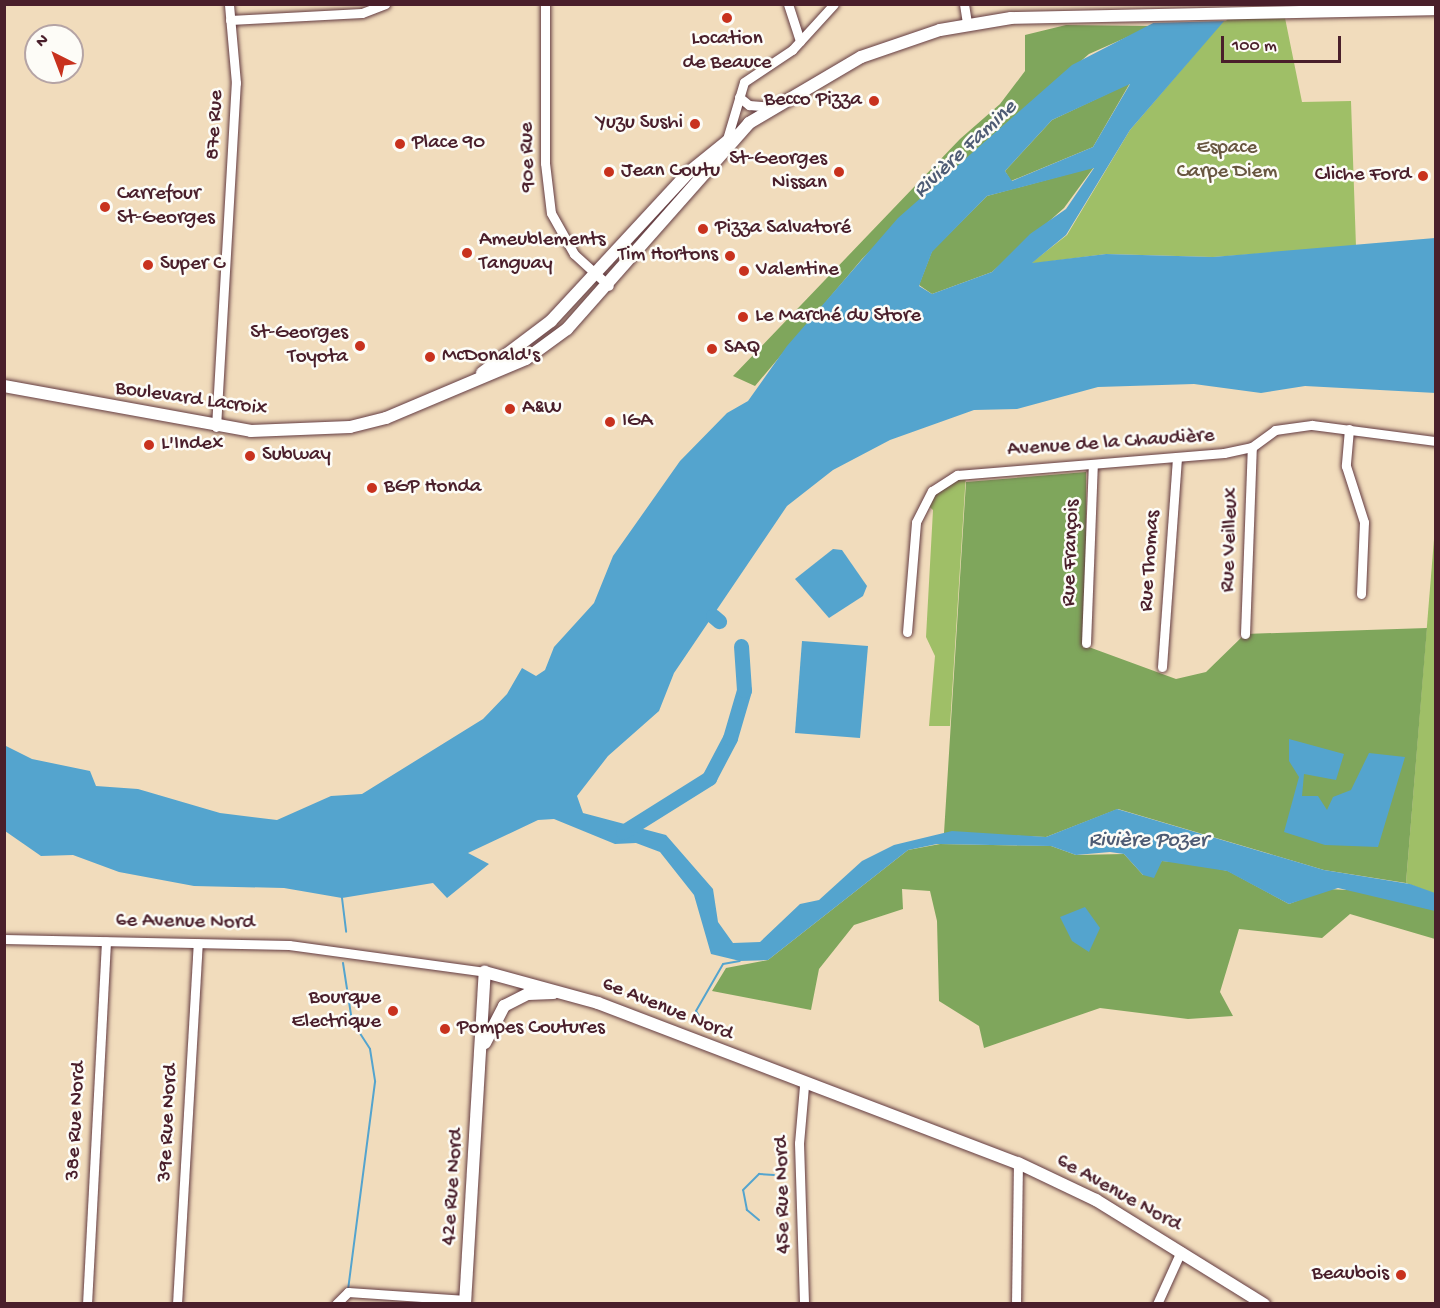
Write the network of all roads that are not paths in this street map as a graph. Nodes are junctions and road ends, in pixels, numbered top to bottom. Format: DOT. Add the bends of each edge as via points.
graph roads {
  1 [pos="229,4"];
  2 [pos="385,4"];
  3 [pos="545,4"];
  4 [pos="788,4"];
  5 [pos="834,4"];
  6 [pos="964,4"];
  7 [pos="1434,9"];
  8 [pos="230,20"];
  9 [pos="967,24"];
  10 [pos="800,41"];
  11 [pos="739,97"];
  12 [pos="770,107"];
  13 [pos="738,133"];
  14 [pos="726,140"];
  15 [pos="597,275"];
  16 [pos="609,286"];
  17 [pos="472,381"];
  18 [pos="4,386"];
  19 [pos="216,427"];
  20 [pos="1348,429"];
  21 [pos="1436,441"];
  22 [pos="1252,447"];
  23 [pos="1177,458"];
  24 [pos="1093,464"];
  25 [pos="1361,594"];
  26 [pos="908,632"];
  27 [pos="1245,634"];
  28 [pos="1086,643"];
  29 [pos="1162,668"];
  30 [pos="4,939"];
  31 [pos="106,941"];
  32 [pos="198,944"];
  33 [pos="482,972"];
  34 [pos="571,994"];
  35 [pos="481,1073"];
  36 [pos="804,1086"];
  37 [pos="1018,1163"];
  38 [pos="1181,1251"];
  39 [pos="465,1302"];
  40 [pos="87,1304"];
  41 [pos="177,1304"];
  42 [pos="336,1304"];
  43 [pos="804,1304"];
  44 [pos="1016,1304"];
  45 [pos="1157,1304"];
  46 [pos="1264,1304"];
  1 -- 8 [label="street, 87e Rue"];
  2 -- 8 [label="street" via="362,13"];
  3 -- 15 [label="street, 90e Rue" via="546,181 551,213 574,254"];
  4 -- 10 [label="street"];
  5 -- 10 [label="street"];
  6 -- 9 [label="street"];
  7 -- 9 [label="main road, Boulevard Lacroix" via="1071,15"];
  8 -- 19 [label="street, 87e Rue" via="236,83"];
  9 -- 12 [label="main road, Boulevard Lacroix" via="861,57"];
  10 -- 11 [label="street" via="744,82"];
  11 -- 12 [label="street" via="749,105"];
  11 -- 14 [label="street" via="737,119"];
  12 -- 13 [label="main road, Boulevard Lacroix"];
  13 -- 14 [label="main road, Boulevard Lacroix"];
  13 -- 16 [label="main road, Boulevard Lacroix"];
  14 -- 15 [label="main road, Boulevard Lacroix" via="688,173"];
  15 -- 16 [label="street, 90e Rue"];
  15 -- 17 [label="main road, Boulevard Lacroix" via="551,321"];
  16 -- 17 [label="main road, Boulevard Lacroix" via="543,347"];
  17 -- 19 [label="main road, Boulevard Lacroix" via="427,405 350,427 271,432"];
  18 -- 19 [label="main road, Boulevard Lacroix"];
  20 -- 21 [label="street, Avenue de la Chaudière"];
  20 -- 22 [label="street, Avenue de la Chaudière" via="1275,430"];
  20 -- 25 [label="street" via="1346,466 1364,522"];
  22 -- 23 [label="street, Avenue de la Chaudière"];
  22 -- 27 [label="street, Rue Veilleux"];
  23 -- 24 [label="street, Avenue de la Chaudière"];
  23 -- 29 [label="street, Rue Thomas"];
  24 -- 26 [label="street, Avenue de la Chaudière" via="978,471 957,475 932,491 916,522"];
  24 -- 28 [label="street, Rue François"];
  30 -- 31 [label="street, 6e Avenue Nord"];
  31 -- 32 [label="street, 6e Avenue Nord"];
  31 -- 40 [label="street, 38e Rue Nord"];
  32 -- 33 [label="street, 6e Avenue Nord" via="313,948"];
  32 -- 41 [label="street, 39e Rue Nord"];
  33 -- 34 [label="main road, 6e Avenue Nord"];
  33 -- 35 [label="main road, 42e Rue Nord"];
  34 -- 35 [label="main road, 42e Rue Nord" via="528,994 504,1006 492,1023"];
  34 -- 36 [label="main road, 6e Avenue Nord"];
  35 -- 39 [label="main road, 42e Rue Nord"];
  36 -- 37 [label="main road, 6e Avenue Nord"];
  36 -- 43 [label="street, 45e Rue Nord" via="799,1143"];
  37 -- 38 [label="main road, 6e Avenue Nord" via="1096,1200"];
  37 -- 44 [label="street"];
  38 -- 45 [label="street"];
  38 -- 46 [label="main road, 6e Avenue Nord"];
  39 -- 42 [label="street" via="348,1292"];
}
